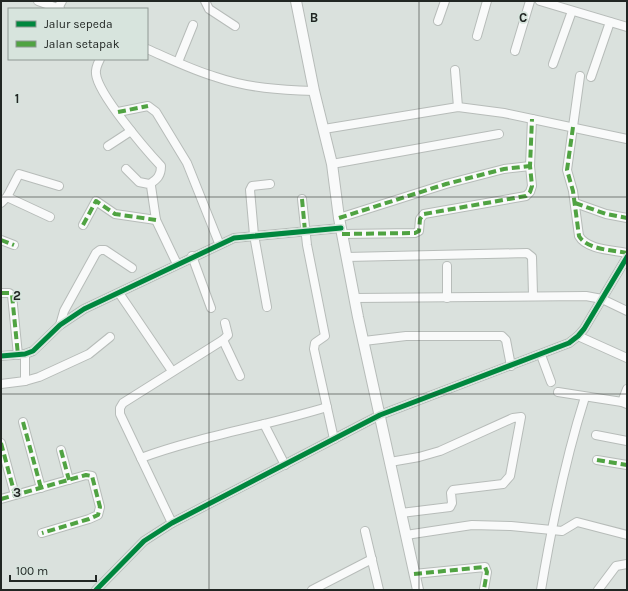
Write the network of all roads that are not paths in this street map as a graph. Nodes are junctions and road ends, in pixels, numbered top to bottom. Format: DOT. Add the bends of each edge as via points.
graph roads {
  1 [pos="38,1"];
  2 [pos="205,1"];
  3 [pos="296,1"];
  4 [pos="445,1"];
  5 [pos="487,1"];
  6 [pos="530,1"];
  7 [pos="540,1"];
  8 [pos="60,6"];
  9 [pos="572,11"];
  10 [pos="438,21"];
  11 [pos="610,22"];
  12 [pos="193,25"];
  13 [pos="235,26"];
  14 [pos="627,28"];
  15 [pos="477,36"];
  16 [pos="148,49"];
  17 [pos="515,51"];
  18 [pos="100,60"];
  19 [pos="178,62"];
  20 [pos="553,64"];
  21 [pos="455,70"];
  22 [pos="580,76"];
  23 [pos="591,77"];
  24 [pos="314,91"];
  25 [pos="458,107"];
  26 [pos="118,112"];
  27 [pos="532,119"];
  28 [pos="573,127"];
  29 [pos="324,129"];
  30 [pos="130,131"];
  31 [pos="499,134"];
  32 [pos="627,139"];
  33 [pos="108,146"];
  34 [pos="332,164"];
  35 [pos="530,166"];
  36 [pos="126,169"];
  37 [pos="150,184"];
  38 [pos="270,184"];
  39 [pos="60,186"];
  40 [pos="7,197"];
  41 [pos="302,199"];
  42 [pos="1,203"];
  43 [pos="575,203"];
  44 [pos="50,218"];
  45 [pos="627,218"];
  46 [pos="156,220"];
  47 [pos="83,225"];
  48 [pos="341,227"];
  49 [pos="305,232"];
  50 [pos="254,235"];
  51 [pos="1,240"];
  52 [pos="219,243"];
  53 [pos="14,245"];
  54 [pos="627,253"];
  55 [pos="192,256"];
  56 [pos="346,257"];
  57 [pos="627,257"];
  58 [pos="177,264"];
  59 [pos="447,266"];
  60 [pos="132,268"];
  61 [pos="1,293"];
  62 [pos="119,293"];
  63 [pos="533,295"];
  64 [pos="354,298"];
  65 [pos="448,298"];
  66 [pos="602,299"];
  67 [pos="267,307"];
  68 [pos="211,308"];
  69 [pos="627,311"];
  70 [pos="225,323"];
  71 [pos="60,325"];
  72 [pos="578,336"];
  73 [pos="110,337"];
  74 [pos="223,340"];
  75 [pos="364,341"];
  76 [pos="22,355"];
  77 [pos="541,355"];
  78 [pos="1,356"];
  79 [pos="627,358"];
  80 [pos="511,366"];
  81 [pos="172,371"];
  82 [pos="240,376"];
  83 [pos="26,381"];
  84 [pos="551,382"];
  85 [pos="1,384"];
  86 [pos="627,389"];
  87 [pos="558,392"];
  88 [pos="585,396"];
  89 [pos="625,403"];
  90 [pos="327,407"];
  91 [pos="380,415"];
  92 [pos="23,422"];
  93 [pos="264,424"];
  94 [pos="596,435"];
  95 [pos="334,439"];
  96 [pos="627,441"];
  97 [pos="1,443"];
  98 [pos="61,450"];
  99 [pos="141,458"];
  100 [pos="598,460"];
  101 [pos="390,462"];
  102 [pos="285,465"];
  103 [pos="627,465"];
  104 [pos="69,480"];
  105 [pos="41,488"];
  106 [pos="15,495"];
  107 [pos="1,499"];
  108 [pos="401,513"];
  109 [pos="172,523"];
  110 [pos="551,530"];
  111 [pos="365,531"];
  112 [pos="42,533"];
  113 [pos="406,535"];
  114 [pos="627,535"];
  115 [pos="372,559"];
  116 [pos="627,564"];
  117 [pos="414,574"];
  118 [pos="315,589"];
  119 [pos="484,589"];
  120 [pos="96,590"];
  121 [pos="379,590"];
  122 [pos="418,590"];
  123 [pos="541,590"];
  124 [pos="598,590"];
  1 -- 8 [label="street"];
  2 -- 13 [label="street" via="209,9"];
  3 -- 24 [label="main road"];
  4 -- 10 [label="street"];
  5 -- 15 [label="street"];
  6 -- 17 [label="street"];
  7 -- 9 [label="street"];
  9 -- 11 [label="street"];
  9 -- 20 [label="street"];
  11 -- 14 [label="street"];
  11 -- 23 [label="street"];
  12 -- 19 [label="street"];
  16 -- 19 [label="street"];
  18 -- 26 [label="street" via="96,76"];
  19 -- 24 [label="street" via="217,78 242,84 281,90"];
  21 -- 25 [label="street"];
  22 -- 28 [label="street"];
  24 -- 29 [label="main road"];
  25 -- 27 [label="street"];
  25 -- 29 [label="street"];
  26 -- 30 [label="street"];
  26 -- 52 [label="street" via="148,106 156,112 190,170"];
  27 -- 28 [label="street"];
  27 -- 35 [label="street"];
  28 -- 32 [label="street"];
  28 -- 43 [label="street" via="567,170"];
  29 -- 34 [label="main road"];
  30 -- 33 [label="street"];
  30 -- 37 [label="street" via="161,166 158,178"];
  31 -- 34 [label="street"];
  34 -- 48 [label="main road"];
  35 -- 48 [label="street" via="504,169 446,184"];
  35 -- 48 [label="street" via="531,190 526,196 424,214 420,219 419,231 415,233"];
  36 -- 37 [label="street" via="139,182"];
  37 -- 46 [label="street"];
  38 -- 50 [label="street" via="255,185 251,189"];
  39 -- 40 [label="street" via="19,174"];
  40 -- 42 [label="street"];
  40 -- 44 [label="street"];
  41 -- 49 [label="street"];
  43 -- 45 [label="street"];
  43 -- 54 [label="street" via="581,240"];
  46 -- 47 [label="street" via="115,214 96,201"];
  46 -- 58 [label="street"];
  48 -- 49 [label="street"];
  48 -- 56 [label="main road"];
  49 -- 50 [label="street"];
  49 -- 90 [label="street" via="325,336 314,344"];
  50 -- 52 [label="street"];
  50 -- 67 [label="street"];
  51 -- 53 [label="street"];
  52 -- 55 [label="street"];
  55 -- 58 [label="street"];
  55 -- 68 [label="street"];
  56 -- 63 [label="street" via="527,253 532,257"];
  56 -- 64 [label="main road"];
  57 -- 66 [label="street"];
  58 -- 62 [label="street"];
  59 -- 65 [label="street"];
  60 -- 71 [label="street" via="105,250 96,253 64,311"];
  61 -- 76 [label="street" via="12,295"];
  62 -- 71 [label="street" via="84,309"];
  62 -- 81 [label="street"];
  63 -- 65 [label="street"];
  63 -- 66 [label="street" via="586,296"];
  64 -- 65 [label="street"];
  64 -- 75 [label="main road"];
  66 -- 69 [label="street"];
  66 -- 72 [label="street"];
  70 -- 74 [label="street" via="228,335"];
  71 -- 76 [label="street" via="38,347"];
  72 -- 77 [label="street"];
  72 -- 79 [label="street"];
  73 -- 83 [label="street" via="89,354"];
  74 -- 81 [label="street"];
  74 -- 82 [label="street"];
  75 -- 80 [label="street" via="406,336 502,336 506,340"];
  75 -- 91 [label="main road"];
  76 -- 78 [label="street"];
  76 -- 83 [label="street"];
  77 -- 80 [label="street"];
  77 -- 84 [label="street"];
  80 -- 91 [label="street"];
  81 -- 99 [label="street" via="123,403 120,408 120,414"];
  83 -- 85 [label="street"];
  86 -- 89 [label="street"];
  87 -- 88 [label="street"];
  88 -- 89 [label="street"];
  88 -- 110 [label="street" via="572,438"];
  90 -- 93 [label="street"];
  90 -- 95 [label="street"];
  91 -- 95 [label="street"];
  91 -- 101 [label="main road"];
  92 -- 105 [label="street"];
  93 -- 99 [label="street"];
  93 -- 102 [label="street"];
  94 -- 96 [label="street"];
  95 -- 102 [label="street"];
  97 -- 106 [label="street"];
  98 -- 104 [label="street"];
  99 -- 109 [label="street"];
  100 -- 103 [label="street"];
  101 -- 108 [label="main road"];
  101 -- 108 [label="street" via="428,455 520,417 510,476 503,484 453,490 450,507"];
  102 -- 109 [label="street"];
  104 -- 105 [label="street"];
  104 -- 112 [label="street" via="86,475 92,476 100,512 95,517"];
  105 -- 106 [label="street"];
  106 -- 107 [label="street"];
  108 -- 113 [label="main road"];
  109 -- 120 [label="street" via="144,541"];
  110 -- 113 [label="street" via="472,525"];
  110 -- 114 [label="street" via="564,530 578,522"];
  110 -- 123 [label="street"];
  111 -- 115 [label="street"];
  113 -- 117 [label="main road"];
  115 -- 118 [label="street"];
  115 -- 121 [label="street"];
  116 -- 124 [label="street" via="618,564 613,568"];
  117 -- 119 [label="street" via="485,567 487,572"];
  117 -- 122 [label="main road"];
}
